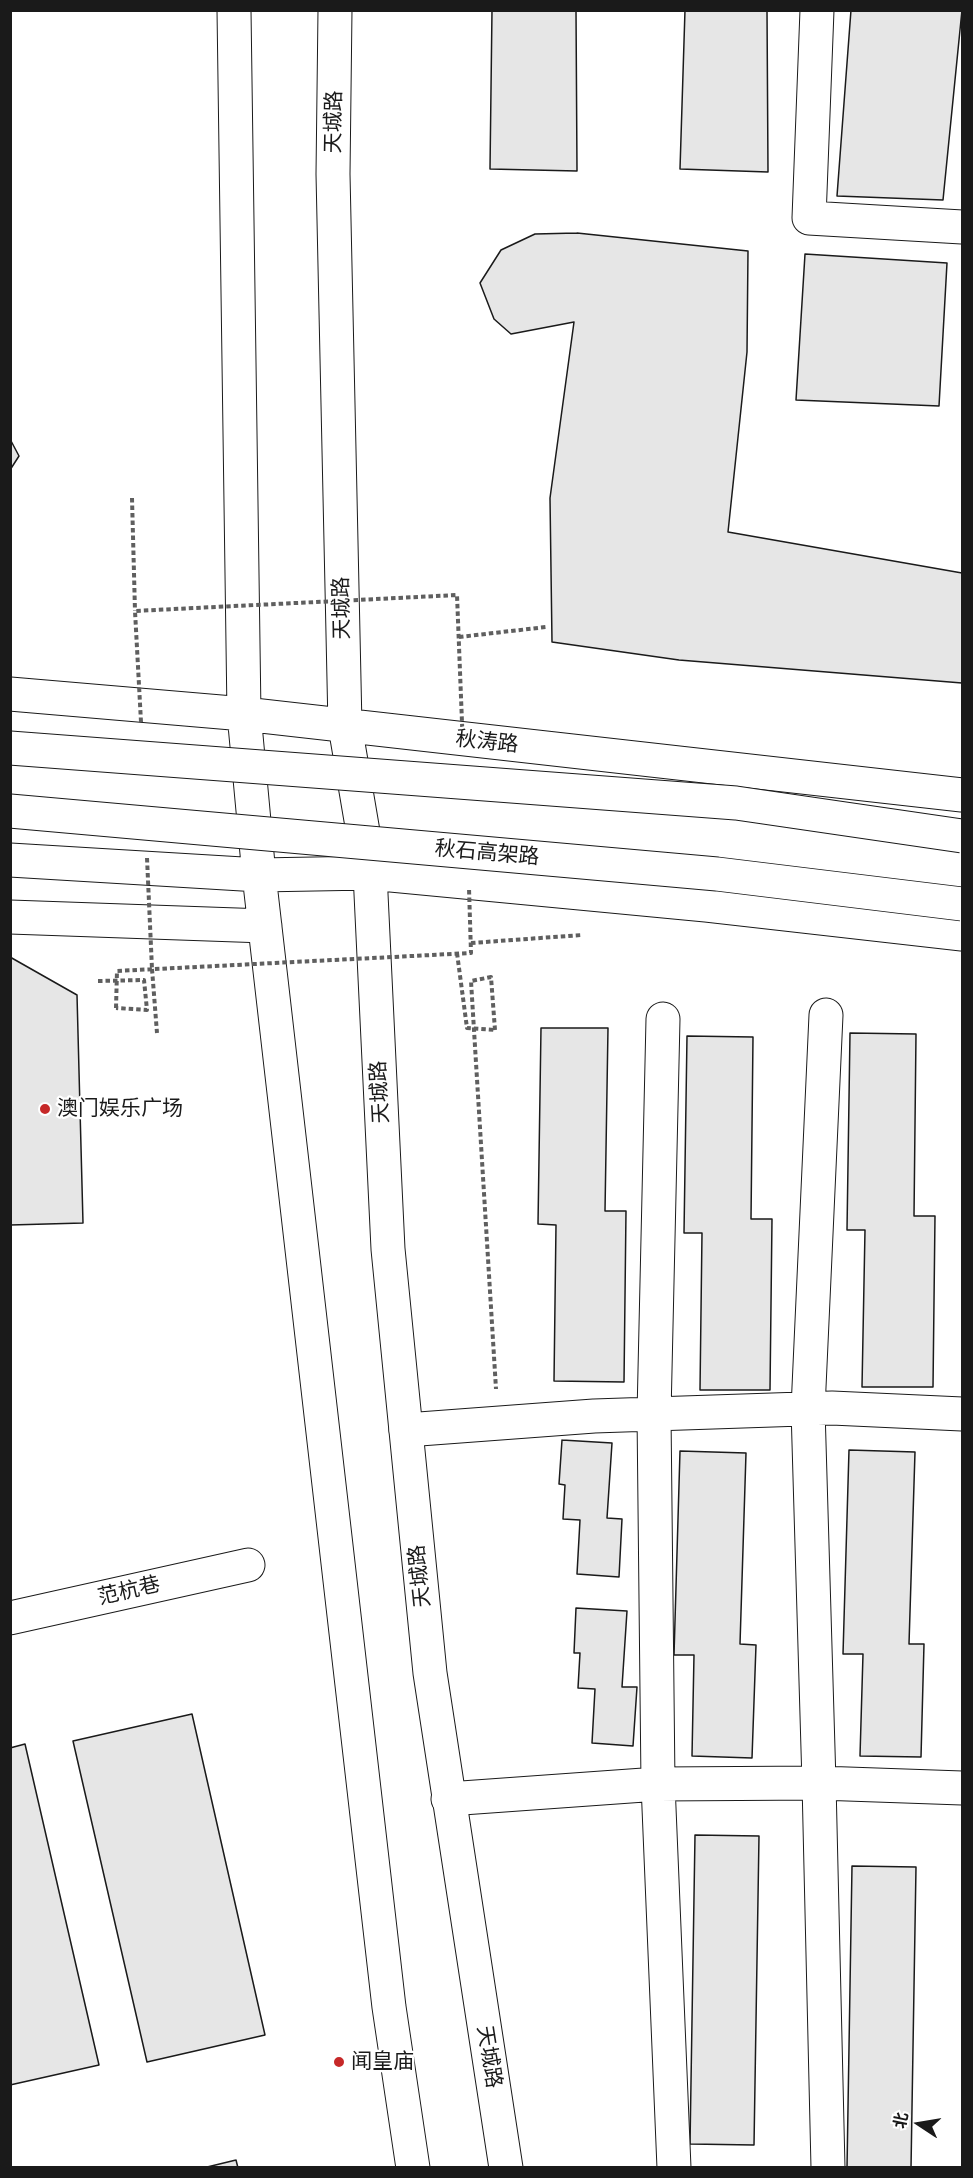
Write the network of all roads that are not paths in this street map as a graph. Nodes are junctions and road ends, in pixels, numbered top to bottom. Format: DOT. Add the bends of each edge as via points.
graph roads {
  1 [pos="234,10"];
  2 [pos="335,10"];
  3 [pos="817,10"];
  4 [pos="963,227"];
  5 [pos="10,693"];
  6 [pos="244,714"];
  7 [pos="345,726"];
  8 [pos="10,748"];
  9 [pos="963,795"];
  10 [pos="10,811"];
  11 [pos="963,836"];
  12 [pos="10,860"];
  13 [pos="370,873"];
  14 [pos="259,875"];
  15 [pos="963,904"];
  16 [pos="10,917"];
  17 [pos="265,926"];
  18 [pos="963,934"];
  19 [pos="826,1015"];
  20 [pos="663,1019"];
  21 [pos="808,1409"];
  22 [pos="654,1414"];
  23 [pos="963,1414"];
  24 [pos="406,1430"];
  25 [pos="248,1565"];
  26 [pos="10,1618"];
  27 [pos="819,1783"];
  28 [pos="658,1784"];
  29 [pos="963,1788"];
  30 [pos="448,1799"];
  31 [pos="413,2168"];
  32 [pos="506,2168"];
  33 [pos="674,2168"];
  34 [pos="828,2168"];
  1 -- 6 [label="main road"];
  2 -- 7 [label="main road, 天城路" via="333,174"];
  3 -- 4 [label="main road" via="809,218"];
  5 -- 6 [label="main road, 秋涛路"];
  6 -- 7 [label="main road, 秋涛路"];
  6 -- 14 [label="main road"];
  7 -- 9 [label="main road, 秋涛路"];
  7 -- 13 [label="main road, 天城路"];
  8 -- 11 [label="main road, bridge" via="736,803"];
  10 -- 15 [label="main road, 秋石高架路, bridge" via="717,874"];
  12 -- 14 [label="main road"];
  13 -- 14 [label="main road"];
  13 -- 18 [label="main road"];
  13 -- 24 [label="main road, 天城路" via="388,1249"];
  14 -- 17 [label="main road"];
  16 -- 17 [label="main road"];
  17 -- 31 [label="main road" via="388,2007"];
  19 -- 21 [label="main road"];
  20 -- 22 [label="main road"];
  21 -- 22 [label="main road"];
  21 -- 23 [label="main road"];
  21 -- 27 [label="main road"];
  22 -- 24 [label="main road"];
  22 -- 28 [label="main road"];
  24 -- 30 [label="main road, 天城路" via="430,1673"];
  25 -- 26 [label="main road, 范杭巷"];
  27 -- 28 [label="main road"];
  27 -- 29 [label="main road"];
  27 -- 34 [label="main road"];
  28 -- 30 [label="main road"];
  28 -- 33 [label="main road"];
  30 -- 32 [label="main road, 天城路"];
}
